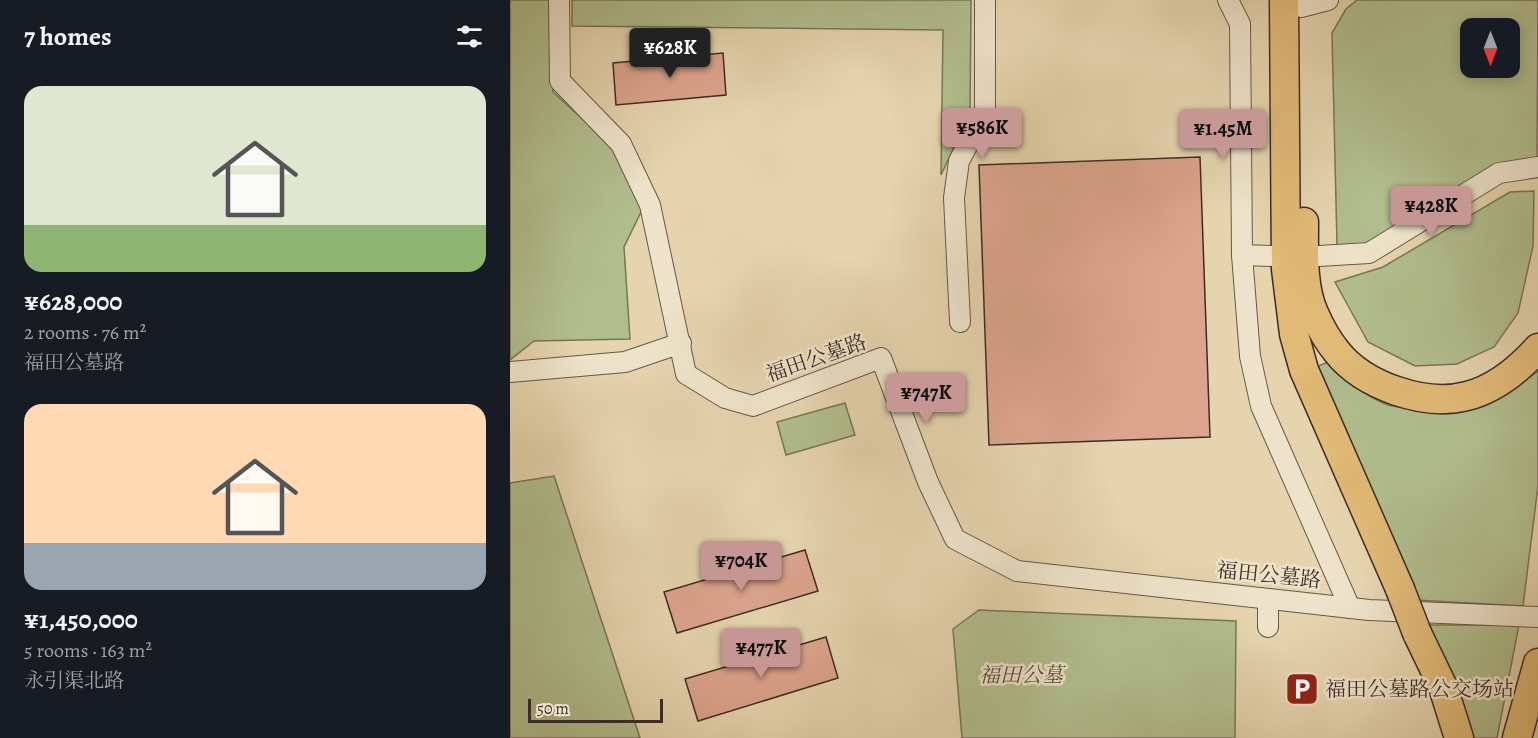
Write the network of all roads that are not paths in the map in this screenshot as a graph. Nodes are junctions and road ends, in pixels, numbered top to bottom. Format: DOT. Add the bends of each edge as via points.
graph roads {
  1 [pos="559,0"];
  2 [pos="985,0"];
  3 [pos="1228,0"];
  4 [pos="1303,2"];
  5 [pos="1538,167"];
  6 [pos="1242,255"];
  7 [pos="1272,256"];
  8 [pos="1319,256"];
  9 [pos="960,322"];
  10 [pos="681,344"];
  11 [pos="1538,348"];
  12 [pos="510,372"];
  13 [pos="1268,599"];
  14 [pos="1350,608"];
  15 [pos="1538,616"];
  16 [pos="1268,627"];
  17 [pos="1538,663"];
  18 [pos="1459,738"];
  19 [pos="1517,738"];
  1 -- 10 [label="street, 福田公墓路" via="560,81 621,144 650,205"];
  2 -- 9 [label="street" via="985,112 959,161 954,198"];
  3 -- 6 [label="street" via="1240,24"];
  4 -- 11 [label="highway" via="1307,283 1313,310 1338,354 1383,385 1436,398 1467,396 1499,382"];
  4 -- 18 [label="highway, bridge" via="1286,269 1294,334 1304,370 1443,687"];
  5 -- 8 [label="street" via="1499,173 1369,252"];
  6 -- 7 [label="street"];
  6 -- 14 [label="street" via="1250,356 1261,406"];
  10 -- 12 [label="street" via="625,362"];
  10 -- 13 [label="street, 福田公墓路" via="686,374 725,398 753,406 881,358 928,482 955,539 1017,571"];
  13 -- 14 [label="street, 福田公墓路"];
  13 -- 16 [label="street"];
  14 -- 15 [label="street, 福田公墓路"];
  17 -- 19 [label="highway"];
}
